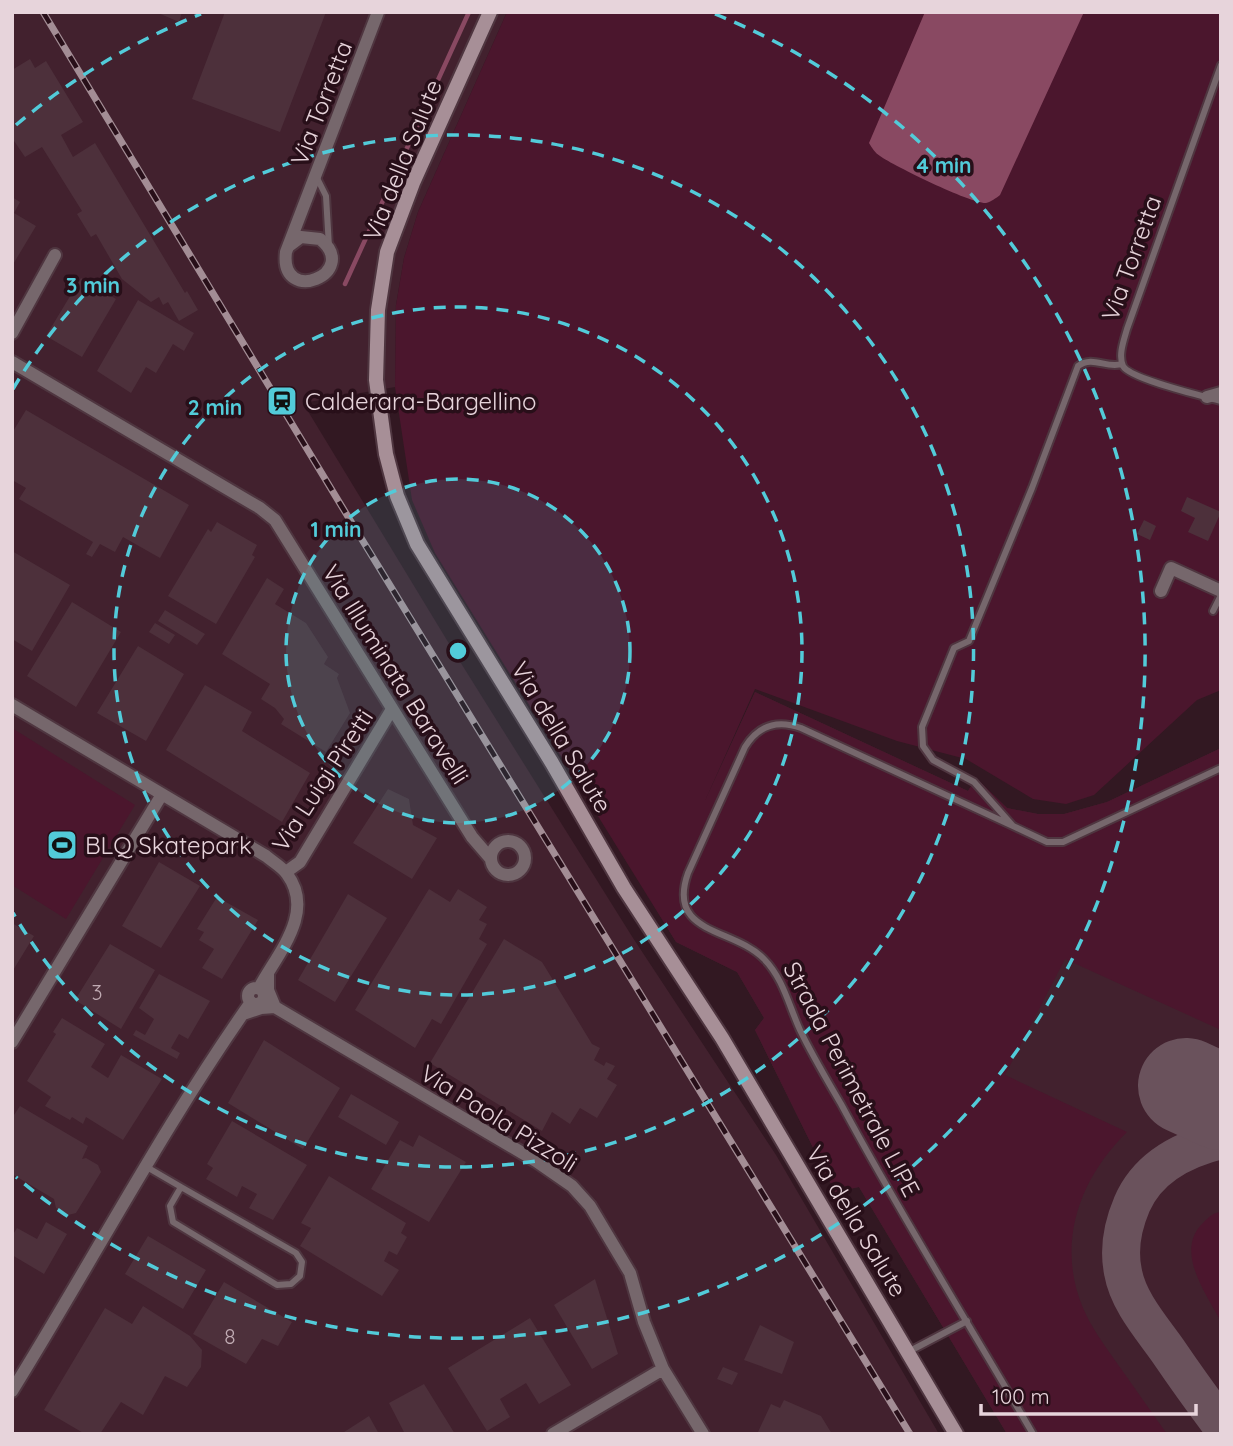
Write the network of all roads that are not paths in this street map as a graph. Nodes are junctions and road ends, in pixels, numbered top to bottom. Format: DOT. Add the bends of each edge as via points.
graph roads {
  1 [pos="378,12"];
  2 [pos="490,12"];
  3 [pos="1221,65"];
  4 [pos="315,175"];
  5 [pos="302,209"];
  6 [pos="314,237"];
  7 [pos="289,246"];
  8 [pos="329,248"];
  9 [pos="55,255"];
  10 [pos="12,333"];
  11 [pos="12,362"];
  12 [pos="1122,364"];
  13 [pos="1221,393"];
  14 [pos="1207,397"];
  15 [pos="1221,401"];
  16 [pos="1161,591"];
  17 [pos="1221,593"];
  18 [pos="1213,611"];
  19 [pos="12,705"];
  20 [pos="392,709"];
  21 [pos="1221,768"];
  22 [pos="161,796"];
  23 [pos="1013,826"];
  24 [pos="491,859"];
  25 [pos="286,872"];
  26 [pos="269,969"];
  27 [pos="258,997"];
  28 [pos="275,1007"];
  29 [pos="243,1014"];
  30 [pos="12,1042"];
  31 [pos="145,1166"];
  32 [pos="181,1187"];
  33 [pos="967,1321"];
  34 [pos="908,1352"];
  35 [pos="663,1369"];
  36 [pos="12,1391"];
  37 [pos="554,1434"];
  38 [pos="703,1434"];
  39 [pos="956,1434"];
  40 [pos="1033,1434"];
  1 -- 4 [label="street, Via Torretta"];
  2 -- 34 [label="street, Via della Salute" via="387,252 378,310 376,380 397,496 417,544 624,888 722,1038"];
  3 -- 12 [label="lane, Via Torretta" via="1127,329"];
  4 -- 5 [label="street, Via Torretta"];
  4 -- 8 [label="lane" via="327,195"];
  5 -- 6 [label="street"];
  5 -- 7 [label="street, Via Torretta"];
  6 -- 7 [label="street" via="301,237"];
  6 -- 8 [label="street"];
  7 -- 8 [label="street" via="286,267 303,281 324,276 331,263"];
  9 -- 10 [label="street"];
  11 -- 20 [label="street, Via Illuminata Baravelli" via="275,520"];
  12 -- 14 [label="lane" via="1141,378"];
  12 -- 23 [label="lane" via="1092,360 1078,366 969,641 954,648 922,727 923,746 933,760 974,782"];
  13 -- 14 [label="street"];
  14 -- 15 [label="lane"];
  16 -- 17 [label="street" via="1171,568"];
  17 -- 18 [label="lane"];
  19 -- 22 [label="street"];
  20 -- 24 [label="street, Via Illuminata Baravelli" via="472,837"];
  20 -- 25 [label="street, Via Luigi Piretti" via="300,862"];
  21 -- 23 [label="lane" via="1063,842 1047,842"];
  22 -- 25 [label="street"];
  22 -- 30 [label="street"];
  23 -- 33 [label="lane, Strada Perimetrale LIPE" via="801,728 772,724 757,732 745,747 683,891 692,919 755,951 771,967 856,1132"];
  25 -- 26 [label="street" via="298,897 296,925"];
  26 -- 27 [label="street"];
  26 -- 28 [label="street" via="268,990"];
  27 -- 28 [label="street, Via Paola Pizzoli"];
  27 -- 29 [label="street"];
  28 -- 29 [label="street"];
  28 -- 35 [label="street, Via Paola Pizzoli" via="572,1186 590,1206 630,1273"];
  29 -- 31 [label="street"];
  31 -- 32 [label="lane"];
  31 -- 36 [label="street"];
  32 -- 32 [label="lane" via="170,1206 173,1222 277,1285 291,1284 300,1276 302,1262 296,1253"];
  33 -- 34 [label="lane"];
  33 -- 40 [label="lane, Strada Perimetrale LIPE"];
  34 -- 39 [label="street, Via della Salute"];
  35 -- 37 [label="street"];
  35 -- 38 [label="street, Via Paola Pizzoli"];
}
